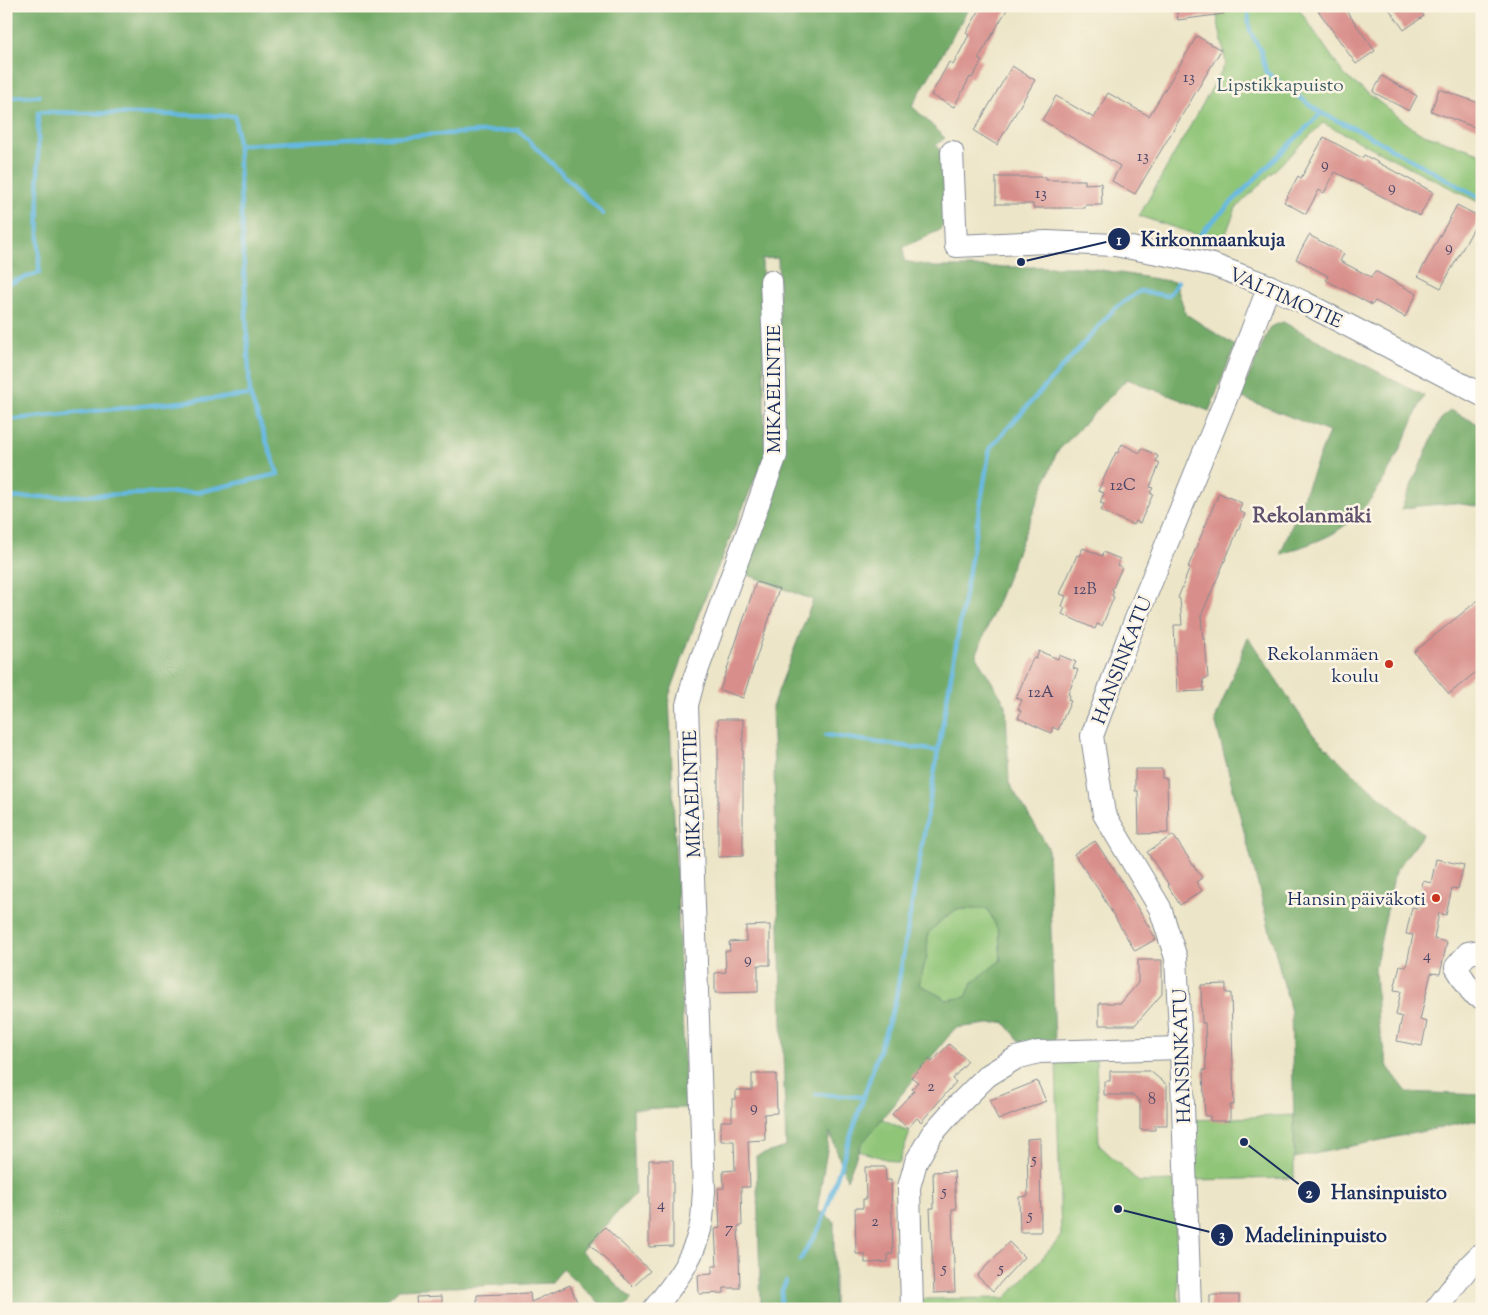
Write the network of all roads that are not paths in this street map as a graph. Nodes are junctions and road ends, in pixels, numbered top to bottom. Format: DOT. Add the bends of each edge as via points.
graph roads {
  1 [pos="952,152"];
  2 [pos="772,281"];
  3 [pos="1269,286"];
  4 [pos="1482,395"];
  5 [pos="1482,951"];
  6 [pos="1482,998"];
  7 [pos="1181,1048"];
  8 [pos="1482,1253"];
  9 [pos="654,1309"];
  10 [pos="912,1309"];
  11 [pos="1190,1309"];
  12 [pos="1436,1309"];
  1 -- 3 [label="street, VALTIMOTIE" via="956,246 1047,242 1114,245 1196,261"];
  2 -- 9 [label="street, MIKAELINTIE" via="776,455 694,679 688,705 704,1182 702,1220 691,1256 675,1284"];
  3 -- 4 [label="street, VALTIMOTIE"];
  3 -- 7 [label="street, HANSINKATU" via="1092,736 1104,814 1160,908 1176,958"];
  5 -- 6 [label="street" via="1468,953 1456,967 1473,994"];
  7 -- 10 [label="street" via="1039,1052 1016,1058 987,1076 932,1134 916,1162 909,1187"];
  7 -- 11 [label="street, HANSINKATU"];
  8 -- 12 [label="street"];
}
